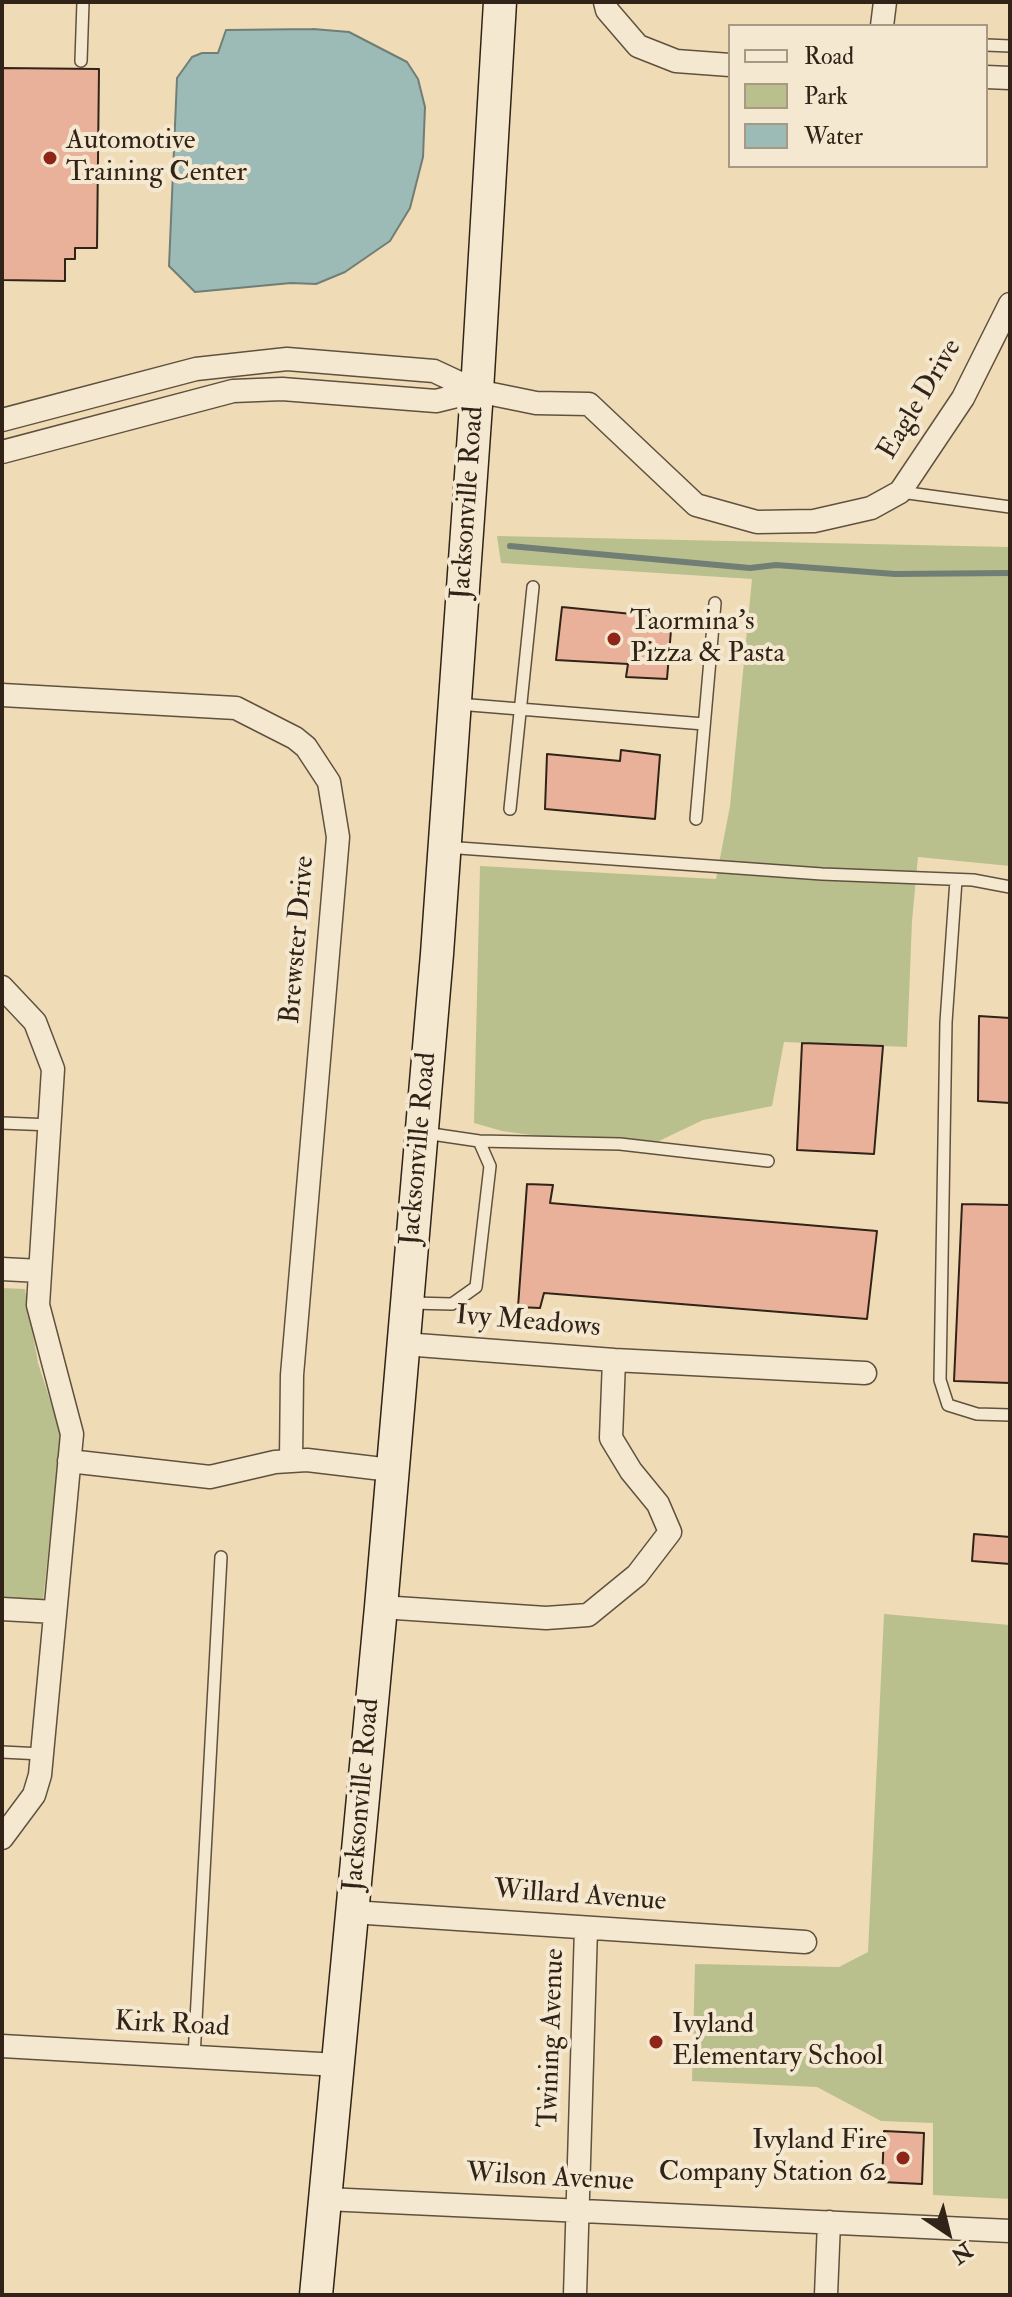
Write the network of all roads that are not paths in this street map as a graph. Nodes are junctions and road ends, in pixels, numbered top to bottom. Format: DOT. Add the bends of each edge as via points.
graph roads {
  1 [pos="83,2"];
  2 [pos="500,2"];
  3 [pos="605,2"];
  4 [pos="885,2"];
  5 [pos="882,24"];
  6 [pos="988,45"];
  7 [pos="1010,46"];
  8 [pos="81,61"];
  9 [pos="728,65"];
  10 [pos="988,77"];
  11 [pos="1010,78"];
  12 [pos="1010,304"];
  13 [pos="477,391"];
  14 [pos="2,420"];
  15 [pos="2,452"];
  16 [pos="900,492"];
  17 [pos="1010,507"];
  18 [pos="533,587"];
  19 [pos="715,603"];
  20 [pos="2,695"];
  21 [pos="455,703"];
  22 [pos="519,708"];
  23 [pos="704,724"];
  24 [pos="510,809"];
  25 [pos="696,819"];
  26 [pos="445,847"];
  27 [pos="956,880"];
  28 [pos="1010,887"];
  29 [pos="2,987"];
  30 [pos="2,1123"];
  31 [pos="52,1125"];
  32 [pos="420,1132"];
  33 [pos="479,1141"];
  34 [pos="768,1161"];
  35 [pos="2,1269"];
  36 [pos="40,1271"];
  37 [pos="407,1303"];
  38 [pos="404,1344"];
  39 [pos="614,1360"];
  40 [pos="865,1373"];
  41 [pos="1010,1415"];
  42 [pos="291,1460"];
  43 [pos="69,1461"];
  44 [pos="391,1470"];
  45 [pos="221,1557"];
  46 [pos="381,1607"];
  47 [pos="2,1609"];
  48 [pos="55,1612"];
  49 [pos="2,1752"];
  50 [pos="42,1754"];
  51 [pos="2,1838"];
  52 [pos="352,1912"];
  53 [pos="586,1928"];
  54 [pos="805,1942"];
  55 [pos="2,2046"];
  56 [pos="194,2057"];
  57 [pos="338,2065"];
  58 [pos="326,2199"];
  59 [pos="577,2211"];
  60 [pos="829,2222"];
  61 [pos="1010,2231"];
  62 [pos="316,2295"];
  63 [pos="575,2295"];
  64 [pos="826,2295"];
  1 -- 8 [label="lane"];
  2 -- 13 [label="main road, Jacksonville Road"];
  3 -- 9 [label="street" via="638,46 676,61"];
  4 -- 5 [label="street"];
  6 -- 7 [label="lane"];
  10 -- 11 [label="street"];
  12 -- 16 [label="street, Eagle Drive" via="963,398"];
  13 -- 14 [label="street" via="434,371 287,359 153,378"];
  13 -- 15 [label="street" via="436,401 282,389 233,391"];
  13 -- 16 [label="street, Eagle Drive" via="536,403 589,404 696,505 757,522 814,521 871,508"];
  13 -- 21 [label="main road, Jacksonville Road"];
  16 -- 17 [label="lane"];
  18 -- 22 [label="lane"];
  19 -- 23 [label="lane"];
  20 -- 42 [label="street, Brewster Drive" via="236,708 295,738 329,782 338,837 292,1375"];
  21 -- 22 [label="lane"];
  21 -- 26 [label="main road, Jacksonville Road"];
  22 -- 23 [label="lane"];
  22 -- 24 [label="lane"];
  23 -- 25 [label="lane"];
  26 -- 27 [label="lane"];
  26 -- 32 [label="main road, Jacksonville Road"];
  27 -- 28 [label="lane"];
  27 -- 41 [label="lane" via="946,1022 940,1380 948,1405 977,1414"];
  29 -- 31 [label="street" via="35,1022 49,1055"];
  30 -- 31 [label="lane"];
  31 -- 36 [label="street"];
  32 -- 33 [label="lane"];
  32 -- 37 [label="main road, Jacksonville Road"];
  33 -- 34 [label="lane" via="620,1144"];
  33 -- 37 [label="lane" via="490,1166 476,1287 452,1304"];
  35 -- 36 [label="street"];
  36 -- 43 [label="street" via="38,1305 72,1434"];
  37 -- 38 [label="main road, Jacksonville Road"];
  38 -- 39 [label="street, Ivy Meadows"];
  38 -- 44 [label="main road, Jacksonville Road"];
  39 -- 40 [label="street"];
  39 -- 46 [label="street, Ivy Meadows" via="611,1438 658,1504 670,1532 637,1575 588,1615 546,1618"];
  42 -- 43 [label="street" via="210,1477"];
  42 -- 44 [label="street"];
  43 -- 48 [label="street"];
  44 -- 46 [label="main road, Jacksonville Road"];
  45 -- 56 [label="lane"];
  46 -- 52 [label="main road, Jacksonville Road"];
  47 -- 48 [label="street"];
  48 -- 50 [label="street"];
  49 -- 50 [label="lane"];
  50 -- 51 [label="street" via="34,1795"];
  52 -- 53 [label="street, Willard Avenue"];
  52 -- 57 [label="main road, Jacksonville Road"];
  53 -- 54 [label="street, Willard Avenue"];
  53 -- 59 [label="street, Twining Avenue"];
  55 -- 56 [label="street, Kirk Road"];
  56 -- 57 [label="street, Kirk Road"];
  57 -- 58 [label="main road, Jacksonville Road"];
  58 -- 59 [label="street, Wilson Avenue"];
  58 -- 62 [label="main road, Jacksonville Road"];
  59 -- 60 [label="street, Wilson Avenue"];
  59 -- 63 [label="street, Twining Avenue"];
  60 -- 61 [label="street, Wilson Avenue"];
  60 -- 64 [label="street"];
}
